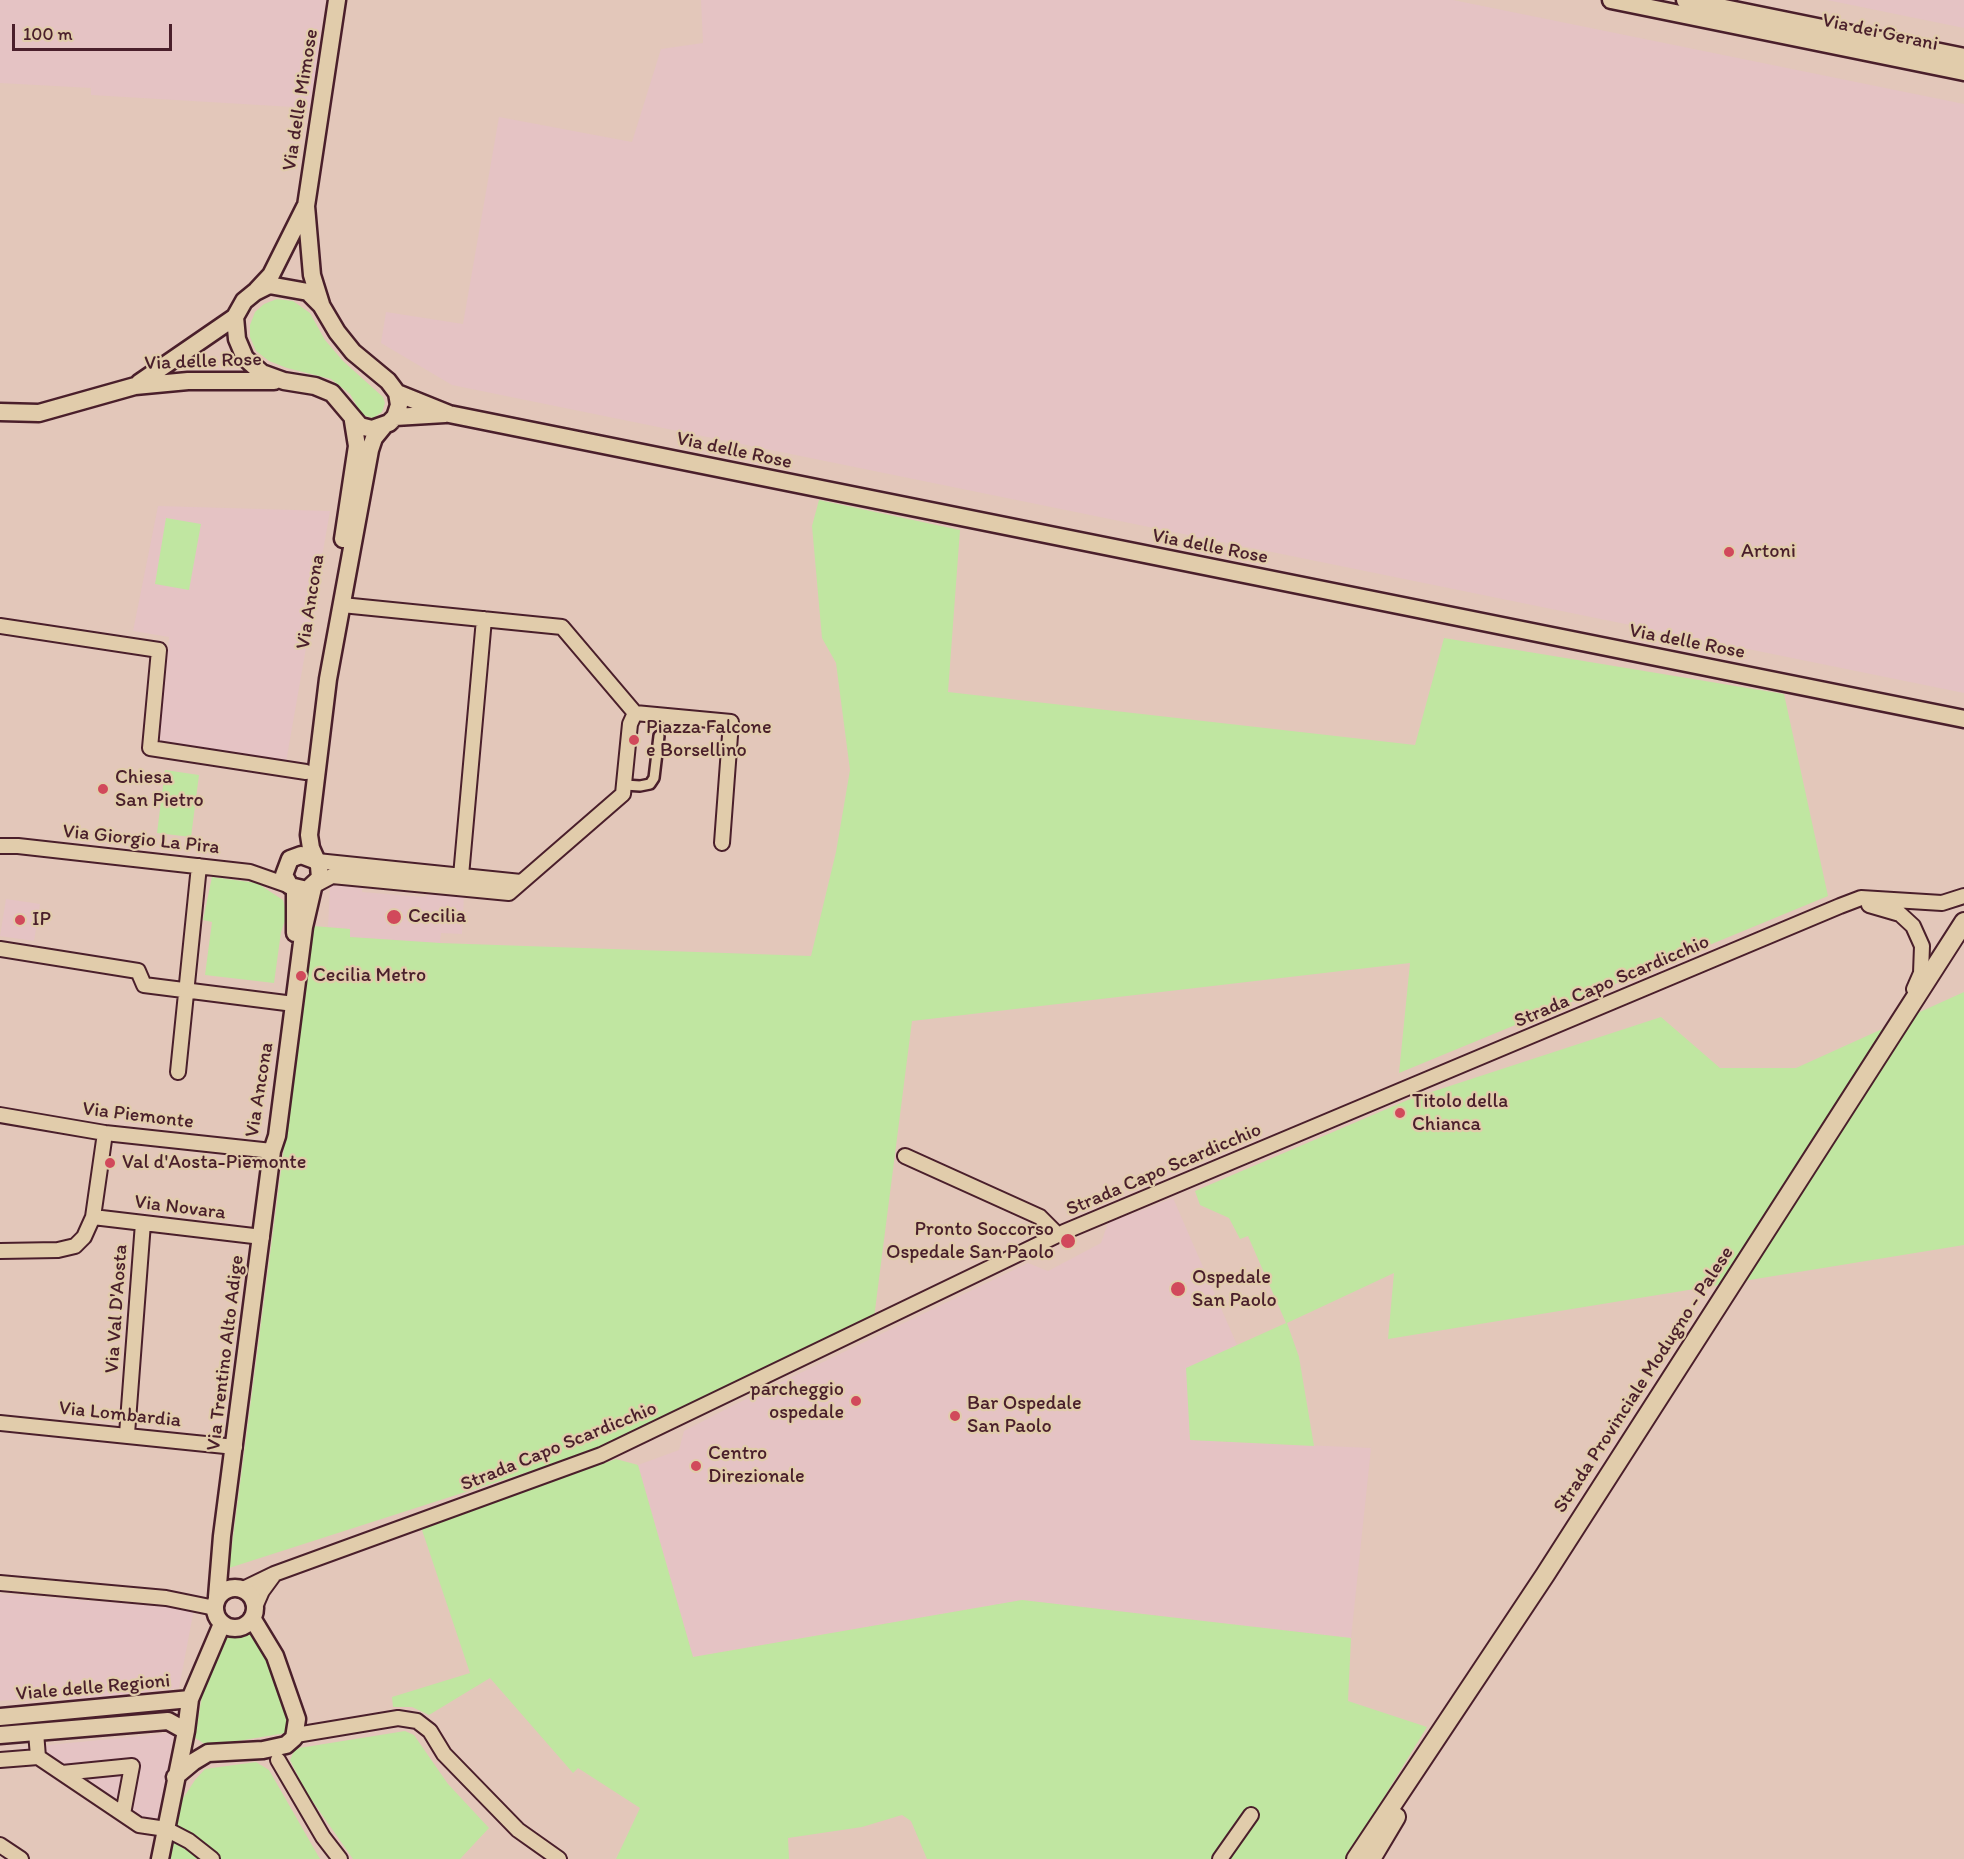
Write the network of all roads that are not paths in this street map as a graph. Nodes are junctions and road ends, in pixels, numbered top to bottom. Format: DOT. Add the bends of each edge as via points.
graph roads {
  1 [pos="337,0"];
  2 [pos="1611,0"];
  3 [pos="1685,0"];
  4 [pos="1964,57"];
  5 [pos="1964,72"];
  6 [pos="306,206"];
  7 [pos="255,292"];
  8 [pos="321,305"];
  9 [pos="235,318"];
  10 [pos="284,381"];
  11 [pos="135,386"];
  12 [pos="397,393"];
  13 [pos="0,411"];
  14 [pos="449,414"];
  15 [pos="353,421"];
  16 [pos="389,422"];
  17 [pos="342,605"];
  18 [pos="484,619"];
  19 [pos="0,626"];
  20 [pos="635,713"];
  21 [pos="1964,719"];
  22 [pos="659,736"];
  23 [pos="306,772"];
  24 [pos="625,785"];
  25 [pos="722,843"];
  26 [pos="0,846"];
  27 [pos="18,846"];
  28 [pos="0,859"];
  29 [pos="288,861"];
  30 [pos="316,861"];
  31 [pos="199,866"];
  32 [pos="260,874"];
  33 [pos="461,876"];
  34 [pos="521,882"];
  35 [pos="315,886"];
  36 [pos="292,887"];
  37 [pos="1964,896"];
  38 [pos="1840,906"];
  39 [pos="1964,922"];
  40 [pos="1964,945"];
  41 [pos="0,950"];
  42 [pos="185,990"];
  43 [pos="286,1003"];
  44 [pos="1901,1023"];
  45 [pos="178,1072"];
  46 [pos="0,1116"];
  47 [pos="105,1133"];
  48 [pos="272,1151"];
  49 [pos="905,1156"];
  50 [pos="93,1217"];
  51 [pos="142,1223"];
  52 [pos="1058,1235"];
  53 [pos="262,1237"];
  54 [pos="0,1251"];
  55 [pos="0,1423"];
  56 [pos="127,1434"];
  57 [pos="236,1446"];
  58 [pos="274,1574"];
  59 [pos="0,1583"];
  60 [pos="226,1601"];
  61 [pos="254,1613"];
  62 [pos="190,1699"];
  63 [pos="0,1717"];
  64 [pos="186,1731"];
  65 [pos="36,1732"];
  66 [pos="0,1735"];
  67 [pos="287,1747"];
  68 [pos="208,1753"];
  69 [pos="38,1757"];
  70 [pos="0,1760"];
  71 [pos="62,1773"];
  72 [pos="175,1778"];
  73 [pos="123,1814"];
  74 [pos="1251,1815"];
  75 [pos="166,1829"];
  76 [pos="0,1845"];
  77 [pos="21,1859"];
  78 [pos="160,1859"];
  79 [pos="212,1859"];
  80 [pos="340,1859"];
  81 [pos="559,1859"];
  82 [pos="1220,1859"];
  83 [pos="1356,1859"];
  84 [pos="1371,1859"];
  1 -- 6 [label="street, Via delle Mimose"];
  2 -- 5 [label="street, Via dei Gerani"];
  3 -- 4 [label="street, Via dei Gerani"];
  6 -- 7 [label="street, Via delle Mimose" via="271,275"];
  6 -- 8 [label="street, Via delle Mimose" via="312,275"];
  7 -- 8 [label="street" via="269,285 290,287 308,292"];
  7 -- 9 [label="street, Via delle Rose"];
  8 -- 12 [label="street" via="353,352"];
  9 -- 10 [label="street" via="237,339 245,358 262,373"];
  9 -- 11 [label="street, Via delle Rose"];
  10 -- 11 [label="street, Via delle Rose" via="188,381"];
  10 -- 15 [label="street" via="332,393"];
  11 -- 13 [label="street" via="39,412"];
  12 -- 14 [label="street, Via delle Rose"];
  12 -- 16 [label="street" via="399,405"];
  14 -- 16 [label="street, Via delle Rose"];
  14 -- 21 [label="street, Via delle Rose"];
  15 -- 16 [label="street, Via delle Rose" via="366,428"];
  15 -- 23 [label="street, Via Ancona" via="356,460"];
  16 -- 17 [label="street, Via Ancona" via="374,438 370,450"];
  17 -- 18 [label="street"];
  17 -- 30 [label="street, Via Ancona" via="328,679 309,836"];
  18 -- 20 [label="street" via="562,627"];
  18 -- 33 [label="street"];
  19 -- 23 [label="street" via="159,650 150,748"];
  20 -- 24 [label="street" via="630,724"];
  20 -- 25 [label="street" via="731,722"];
  22 -- 24 [label="street" via="650,784"];
  23 -- 29 [label="street, Via Ancona" via="299,840"];
  24 -- 34 [label="street" via="623,794"];
  26 -- 27 [label="street, Via Giorgio La Pira"];
  27 -- 28 [label="street"];
  27 -- 31 [label="street, Via Giorgio La Pira"];
  29 -- 30 [label="street" via="301,855"];
  29 -- 32 [label="street"];
  29 -- 36 [label="street" via="284,875"];
  30 -- 33 [label="street"];
  30 -- 35 [label="street" via="321,872"];
  31 -- 32 [label="street, Via Giorgio La Pira"];
  31 -- 42 [label="street"];
  32 -- 36 [label="street"];
  33 -- 34 [label="street"];
  34 -- 35 [label="street" via="509,892 332,876"];
  35 -- 36 [label="street" via="307,890"];
  35 -- 48 [label="street, Via Ancona" via="304,927 278,1136"];
  36 -- 43 [label="street, Via Ancona" via="296,925"];
  37 -- 38 [label="street" via="1942,903 1861,898"];
  38 -- 44 [label="street" via="1864,904 1883,908 1899,914 1912,926 1922,946 1921,973"];
  38 -- 52 [label="street, Strada Capo Scardicchio"];
  39 -- 44 [label="main road, Strada Provinciale Modugno - Palese"];
  40 -- 84 [label="main road, Strada Provinciale Modugno - Palese"];
  41 -- 42 [label="street" via="138,971 144,985"];
  42 -- 43 [label="street"];
  42 -- 45 [label="street"];
  43 -- 48 [label="street, Via Ancona" via="269,1134"];
  44 -- 83 [label="main road, Strada Provinciale Modugno - Palese" via="1545,1575"];
  46 -- 47 [label="street, Via Piemonte"];
  47 -- 48 [label="street, Via Piemonte"];
  47 -- 50 [label="street"];
  48 -- 53 [label="street, Via Trentino Alto Adige"];
  49 -- 52 [label="street" via="1040,1217"];
  50 -- 51 [label="street, Via Novara"];
  50 -- 54 [label="street" via="75,1246"];
  51 -- 53 [label="street, Via Novara"];
  51 -- 56 [label="street, Via Val D'Aosta"];
  52 -- 58 [label="street, Strada Capo Scardicchio" via="601,1455"];
  53 -- 57 [label="street, Via Trentino Alto Adige"];
  55 -- 56 [label="street, Via Lombardia"];
  56 -- 57 [label="street, Via Lombardia"];
  57 -- 60 [label="street, Via Trentino Alto Adige" via="220,1560"];
  58 -- 60 [label="street, Strada Capo Scardicchio"];
  58 -- 61 [label="street"];
  59 -- 60 [label="street"];
  60 -- 61 [label="street, Via Trentino Alto Adige" via="252,1597"];
  60 -- 61 [label="street" via="238,1628"];
  60 -- 62 [label="street"];
  61 -- 67 [label="street, Via Trentino Alto Adige" via="275,1656 297,1719"];
  62 -- 63 [label="street, Viale delle Regioni"];
  62 -- 64 [label="street"];
  64 -- 65 [label="street, Viale delle Regioni" via="168,1721"];
  64 -- 68 [label="street" via="189,1742"];
  64 -- 72 [label="street"];
  65 -- 66 [label="street, Viale delle Regioni"];
  65 -- 69 [label="street"];
  67 -- 68 [label="street"];
  67 -- 80 [label="street" via="323,1837"];
  67 -- 81 [label="street" via="398,1718 417,1721 518,1830"];
  68 -- 72 [label="street"];
  69 -- 70 [label="street"];
  69 -- 71 [label="street"];
  71 -- 73 [label="street"];
  71 -- 73 [label="street" via="132,1766"];
  72 -- 75 [label="street"];
  73 -- 75 [label="street" via="139,1825"];
  74 -- 82 [label="street"];
  75 -- 78 [label="street"];
  75 -- 79 [label="street" via="189,1840"];
  76 -- 77 [label="street"];
}
